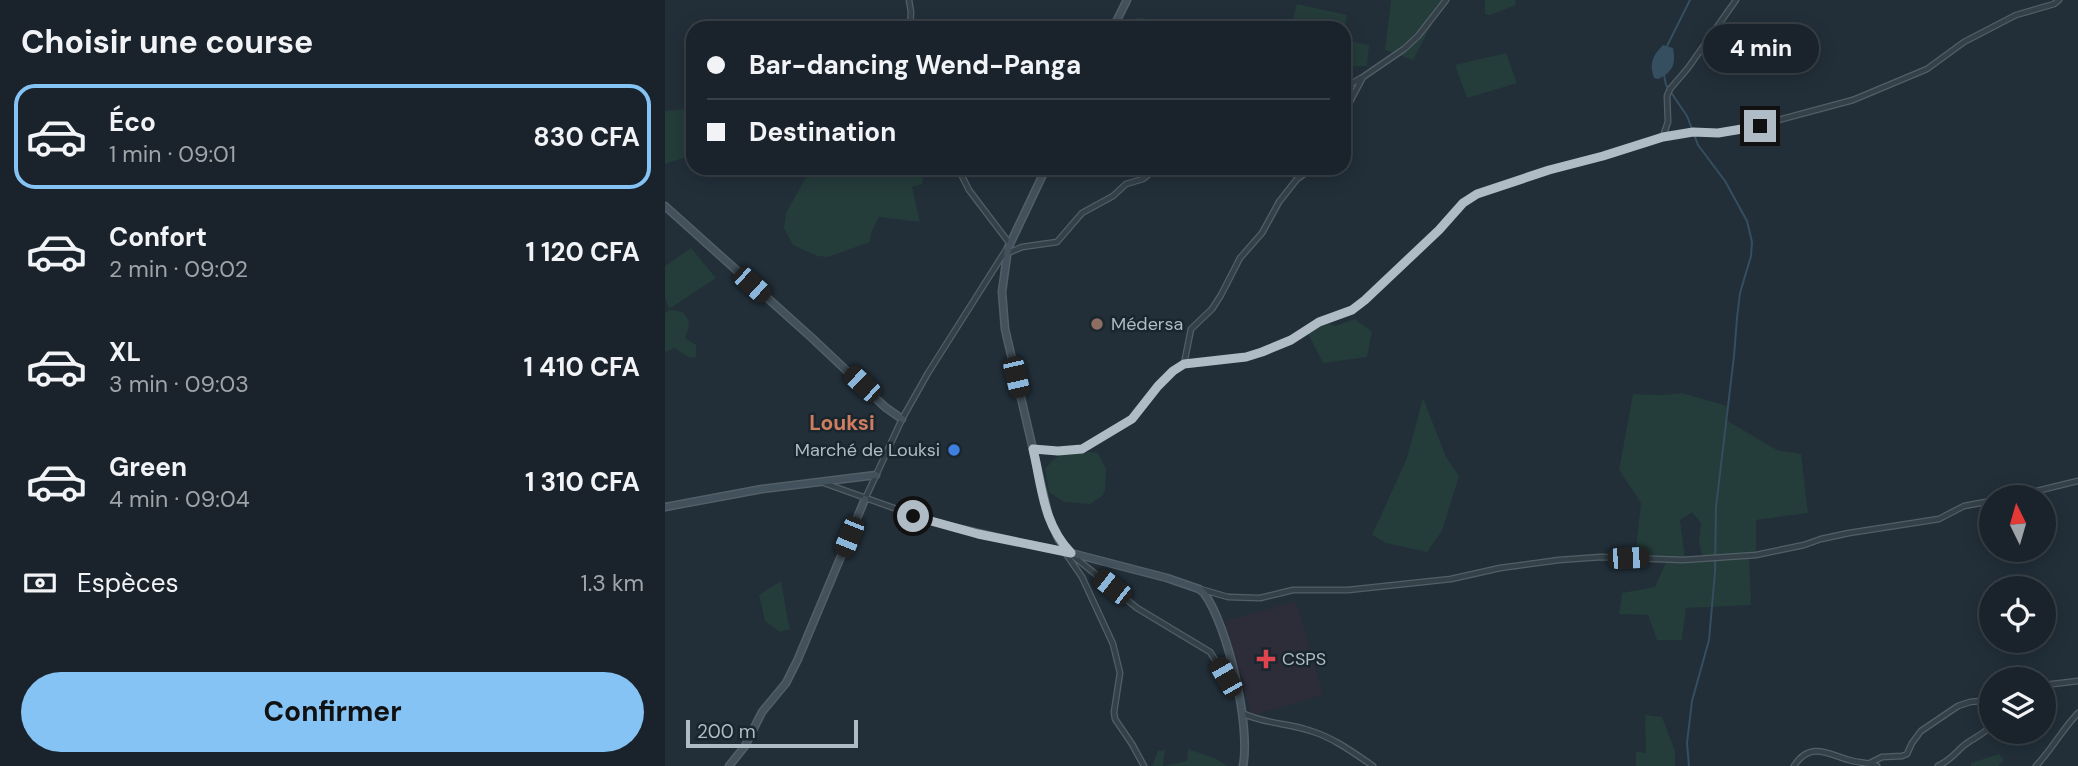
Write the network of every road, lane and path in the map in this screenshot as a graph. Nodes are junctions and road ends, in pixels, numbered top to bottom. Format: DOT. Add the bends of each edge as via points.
graph roads {
  1 [pos="909,0"];
  2 [pos="1127,0"];
  3 [pos="1445,0"];
  4 [pos="1736,0"];
  5 [pos="2059,0"];
  6 [pos="910,21"];
  7 [pos="1116,21"];
  8 [pos="1363,77"];
  9 [pos="1351,84"];
  10 [pos="1351,100"];
  11 [pos="1663,137"];
  12 [pos="962,175"];
  13 [pos="1043,175"];
  14 [pos="1148,175"];
  15 [pos="1303,175"];
  16 [pos="665,206"];
  17 [pos="1009,248"];
  18 [pos="1184,364"];
  19 [pos="902,419"];
  20 [pos="1033,449"];
  21 [pos="876,475"];
  22 [pos="2078,481"];
  23 [pos="819,482"];
  24 [pos="2056,486"];
  25 [pos="865,499"];
  26 [pos="1979,503"];
  27 [pos="665,507"];
  28 [pos="1068,552"];
  29 [pos="1199,589"];
  30 [pos="2078,681"];
  31 [pos="2056,684"];
  32 [pos="1240,697"];
  33 [pos="1979,702"];
  34 [pos="1243,713"];
  35 [pos="2078,713"];
  36 [pos="1979,736"];
  37 [pos="1870,763"];
  38 [pos="729,766"];
  39 [pos="1144,766"];
  40 [pos="1243,766"];
  41 [pos="1373,766"];
  42 [pos="1794,766"];
  43 [pos="1877,766"];
  44 [pos="1938,766"];
  45 [pos="2036,766"];
  1 -- 6 [label="street"];
  2 -- 7 [label="street"];
  3 -- 8 [label="street" via="1418,36"];
  4 -- 11 [label="street" via="1670,89"];
  5 -- 11 [label="street" via="2016,15 1964,42 1927,69 1853,100 1741,130"];
  8 -- 9 [label="street"];
  8 -- 10 [label="street"];
  11 -- 18 [label="street" via="1477,194 1352,310 1262,352"];
  12 -- 17 [label="street"];
  13 -- 17 [label="street"];
  14 -- 17 [label="street" via="1082,213 1057,242"];
  15 -- 18 [label="street" via="1240,258 1212,309 1191,329"];
  16 -- 19 [label="street"];
  17 -- 19 [label="street"];
  17 -- 20 [label="street" via="1002,292 1005,330"];
  18 -- 20 [label="street" via="1158,386 1132,419 1082,449"];
  19 -- 21 [label="street"];
  20 -- 28 [label="street" via="1053,531"];
  21 -- 23 [label="street"];
  21 -- 25 [label="street"];
  22 -- 24 [label="street"];
  23 -- 25 [label="street"];
  23 -- 27 [label="street"];
  25 -- 28 [label="street" via="930,521"];
  25 -- 38 [label="street" via="786,683"];
  26 -- 29 [label="street" via="1938,519 1849,533 1756,555 1559,560 1451,579 1348,590 1293,590 1260,598 1228,597"];
  28 -- 29 [label="street"];
  28 -- 32 [label="street" via="1137,608 1210,652"];
  28 -- 39 [label="street" via="1113,644 1120,673 1115,719"];
  29 -- 32 [label="street" via="1208,598 1221,631"];
  30 -- 31 [label="street"];
  32 -- 34 [label="street"];
  33 -- 37 [label="street" via="1958,706 1921,731 1907,754"];
  34 -- 40 [label="street"];
  34 -- 41 [label="street" via="1315,732"];
  35 -- 45 [label="street"];
  36 -- 44 [label="street"];
  37 -- 42 [label="street" via="1816,751 1802,755"];
  37 -- 43 [label="street"];
}
